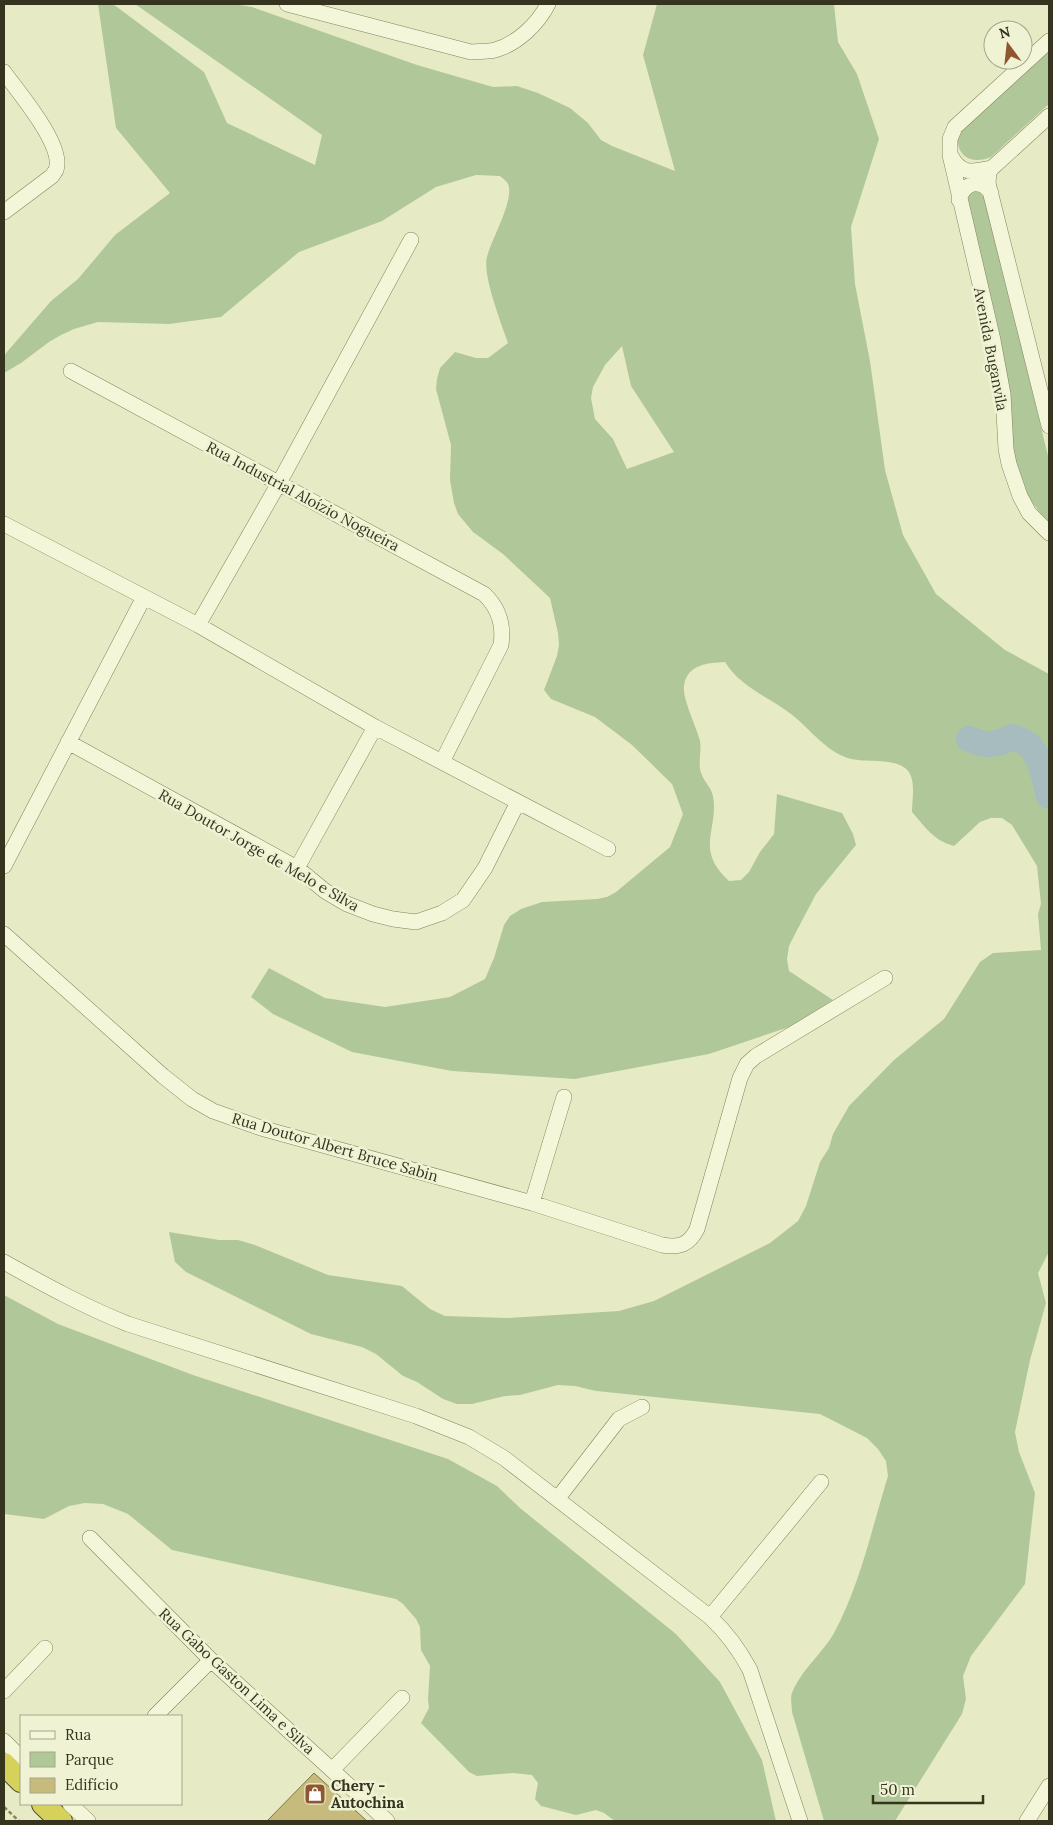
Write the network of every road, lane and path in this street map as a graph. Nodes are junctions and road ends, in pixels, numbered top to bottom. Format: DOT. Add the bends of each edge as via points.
graph roads {
  1 [pos="287,4"];
  2 [pos="548,4"];
  3 [pos="1049,41"];
  4 [pos="4,72"];
  5 [pos="1049,116"];
  6 [pos="950,155"];
  7 [pos="990,180"];
  8 [pos="959,200"];
  9 [pos="4,212"];
  10 [pos="412,240"];
  11 [pos="71,371"];
  12 [pos="1049,426"];
  13 [pos="279,482"];
  14 [pos="4,526"];
  15 [pos="1049,533"];
  16 [pos="144,597"];
  17 [pos="198,625"];
  18 [pos="375,727"];
  19 [pos="68,742"];
  20 [pos="442,762"];
  21 [pos="518,802"];
  22 [pos="608,849"];
  23 [pos="4,866"];
  24 [pos="297,868"];
  25 [pos="4,934"];
  26 [pos="885,978"];
  27 [pos="564,1097"];
  28 [pos="532,1203"];
  29 [pos="4,1262"];
  30 [pos="642,1407"];
  31 [pos="820,1482"];
  32 [pos="558,1498"];
  33 [pos="90,1538"];
  34 [pos="710,1617"];
  35 [pos="45,1648"];
  36 [pos="210,1660"];
  37 [pos="4,1691"];
  38 [pos="402,1698"];
  39 [pos="156,1715"];
  40 [pos="4,1742"];
  41 [pos="20,1757"];
  42 [pos="4,1764"];
  43 [pos="332,1770"];
  44 [pos="20,1780"];
  45 [pos="1049,1786"];
  46 [pos="44,1805"];
  47 [pos="71,1805"];
  48 [pos="4,1807"];
  49 [pos="19,1821"];
  50 [pos="61,1821"];
  51 [pos="88,1821"];
  52 [pos="387,1821"];
  53 [pos="800,1821"];
  54 [pos="1027,1821"];
  1 -- 2 [label="street" via="471,52 494,50 513,42 532,27"];
  3 -- 6 [label="street, Avenida Buganvila" via="955,128 950,138"];
  4 -- 9 [label="street" via="49,135 57,160 52,176"];
  5 -- 7 [label="street"];
  6 -- 7 [label="street" via="960,168"];
  6 -- 8 [label="street, Avenida Buganvila"];
  7 -- 8 [label="street" via="987,186 976,184 965,189"];
  7 -- 12 [label="street"];
  8 -- 15 [label="street, Avenida Buganvila" via="993,340 1001,385 1006,449 1013,479 1028,513"];
  10 -- 13 [label="street"];
  11 -- 13 [label="street, Rua Industrial Aloízio Nogueira"];
  13 -- 17 [label="street"];
  13 -- 20 [label="street, Rua Industrial Aloízio Nogueira" via="484,594 493,604 500,618 501,645"];
  14 -- 16 [label="street"];
  16 -- 17 [label="street"];
  16 -- 19 [label="street"];
  17 -- 18 [label="street"];
  18 -- 20 [label="street"];
  18 -- 24 [label="street"];
  19 -- 23 [label="street"];
  19 -- 24 [label="street, Rua Doutor Jorge de Melo e Silva"];
  20 -- 21 [label="street"];
  21 -- 22 [label="street"];
  21 -- 24 [label="street, Rua Doutor Jorge de Melo e Silva" via="485,868 463,900 442,913 416,922 373,914 347,904"];
  25 -- 28 [label="street, Rua Doutor Albert Bruce Sabin" via="163,1076 192,1099 213,1110 261,1128"];
  26 -- 28 [label="street, Rua Doutor Albert Bruce Sabin" via="747,1064 740,1078 697,1229 687,1243 674,1247 662,1245"];
  27 -- 28 [label="street"];
  29 -- 32 [label="street" via="70,1299 128,1324 416,1416 469,1437"];
  30 -- 32 [label="street" via="619,1419"];
  31 -- 34 [label="street"];
  32 -- 34 [label="street"];
  33 -- 36 [label="street, Rua Gabo Gaston Lima e Silva"];
  34 -- 53 [label="street" via="734,1642 750,1670"];
  35 -- 37 [label="street"];
  36 -- 39 [label="street"];
  36 -- 43 [label="street, Rua Gabo Gaston Lima e Silva"];
  38 -- 43 [label="street"];
  40 -- 41 [label="street"];
  42 -- 44 [label="highway"];
  43 -- 52 [label="street, Rua Gabo Gaston Lima e Silva"];
  45 -- 54 [label="street"];
  46 -- 50 [label="highway"];
  47 -- 51 [label="street"];
  48 -- 49 [label="path"];
}
